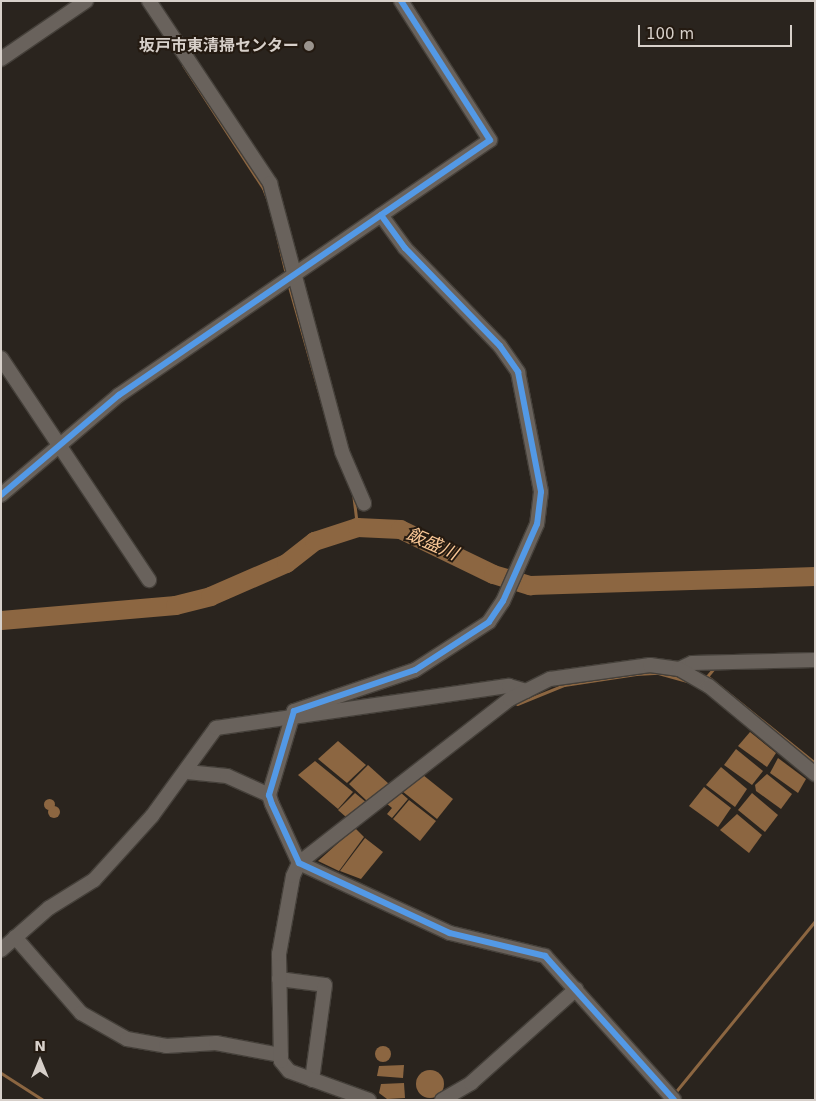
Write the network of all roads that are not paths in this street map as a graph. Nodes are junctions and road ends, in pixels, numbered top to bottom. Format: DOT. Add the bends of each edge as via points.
graph roads {
  1 [pos="86,1"];
  2 [pos="149,1"];
  3 [pos="401,1"];
  4 [pos="1,59"];
  5 [pos="381,215"];
  6 [pos="293,274"];
  7 [pos="1,358"];
  8 [pos="60,443"];
  9 [pos="1,495"];
  10 [pos="364,503"];
  11 [pos="149,580"];
  12 [pos="815,660"];
  13 [pos="679,669"];
  14 [pos="526,691"];
  15 [pos="292,718"];
  16 [pos="187,772"];
  17 [pos="815,774"];
  18 [pos="269,795"];
  19 [pos="299,862"];
  20 [pos="15,937"];
  21 [pos="1,950"];
  22 [pos="279,979"];
  23 [pos="576,989"];
  24 [pos="281,1056"];
  25 [pos="312,1080"];
  26 [pos="369,1100"];
  27 [pos="442,1100"];
  28 [pos="674,1100"];
  1 -- 4 [label="street"];
  2 -- 6 [label="street" via="270,183"];
  3 -- 5 [label="street" via="490,140"];
  5 -- 6 [label="street"];
  5 -- 15 [label="street" via="405,248 500,346 518,372 541,492 537,524 503,601 489,622 415,670 294,711"];
  6 -- 8 [label="street" via="119,395"];
  6 -- 10 [label="street" via="342,452"];
  7 -- 8 [label="street"];
  8 -- 9 [label="street"];
  8 -- 11 [label="street"];
  12 -- 13 [label="street" via="692,663"];
  13 -- 14 [label="street" via="650,665 597,671 550,679"];
  13 -- 17 [label="street" via="709,686"];
  14 -- 15 [label="street" via="509,686"];
  14 -- 19 [label="street"];
  15 -- 16 [label="street" via="216,728"];
  15 -- 18 [label="street"];
  16 -- 18 [label="street" via="227,776"];
  16 -- 20 [label="street" via="94,880 49,908"];
  18 -- 19 [label="street"];
  19 -- 22 [label="street" via="281,935"];
  19 -- 23 [label="street" via="450,932 545,956"];
  20 -- 21 [label="street"];
  20 -- 24 [label="street" via="81,1013 120,1036 145,1044 216,1043"];
  22 -- 24 [label="street"];
  22 -- 25 [label="street" via="325,986"];
  23 -- 27 [label="street" via="472,1083"];
  23 -- 28 [label="street"];
  24 -- 25 [label="street" via="289,1071"];
  25 -- 26 [label="street"];
}
